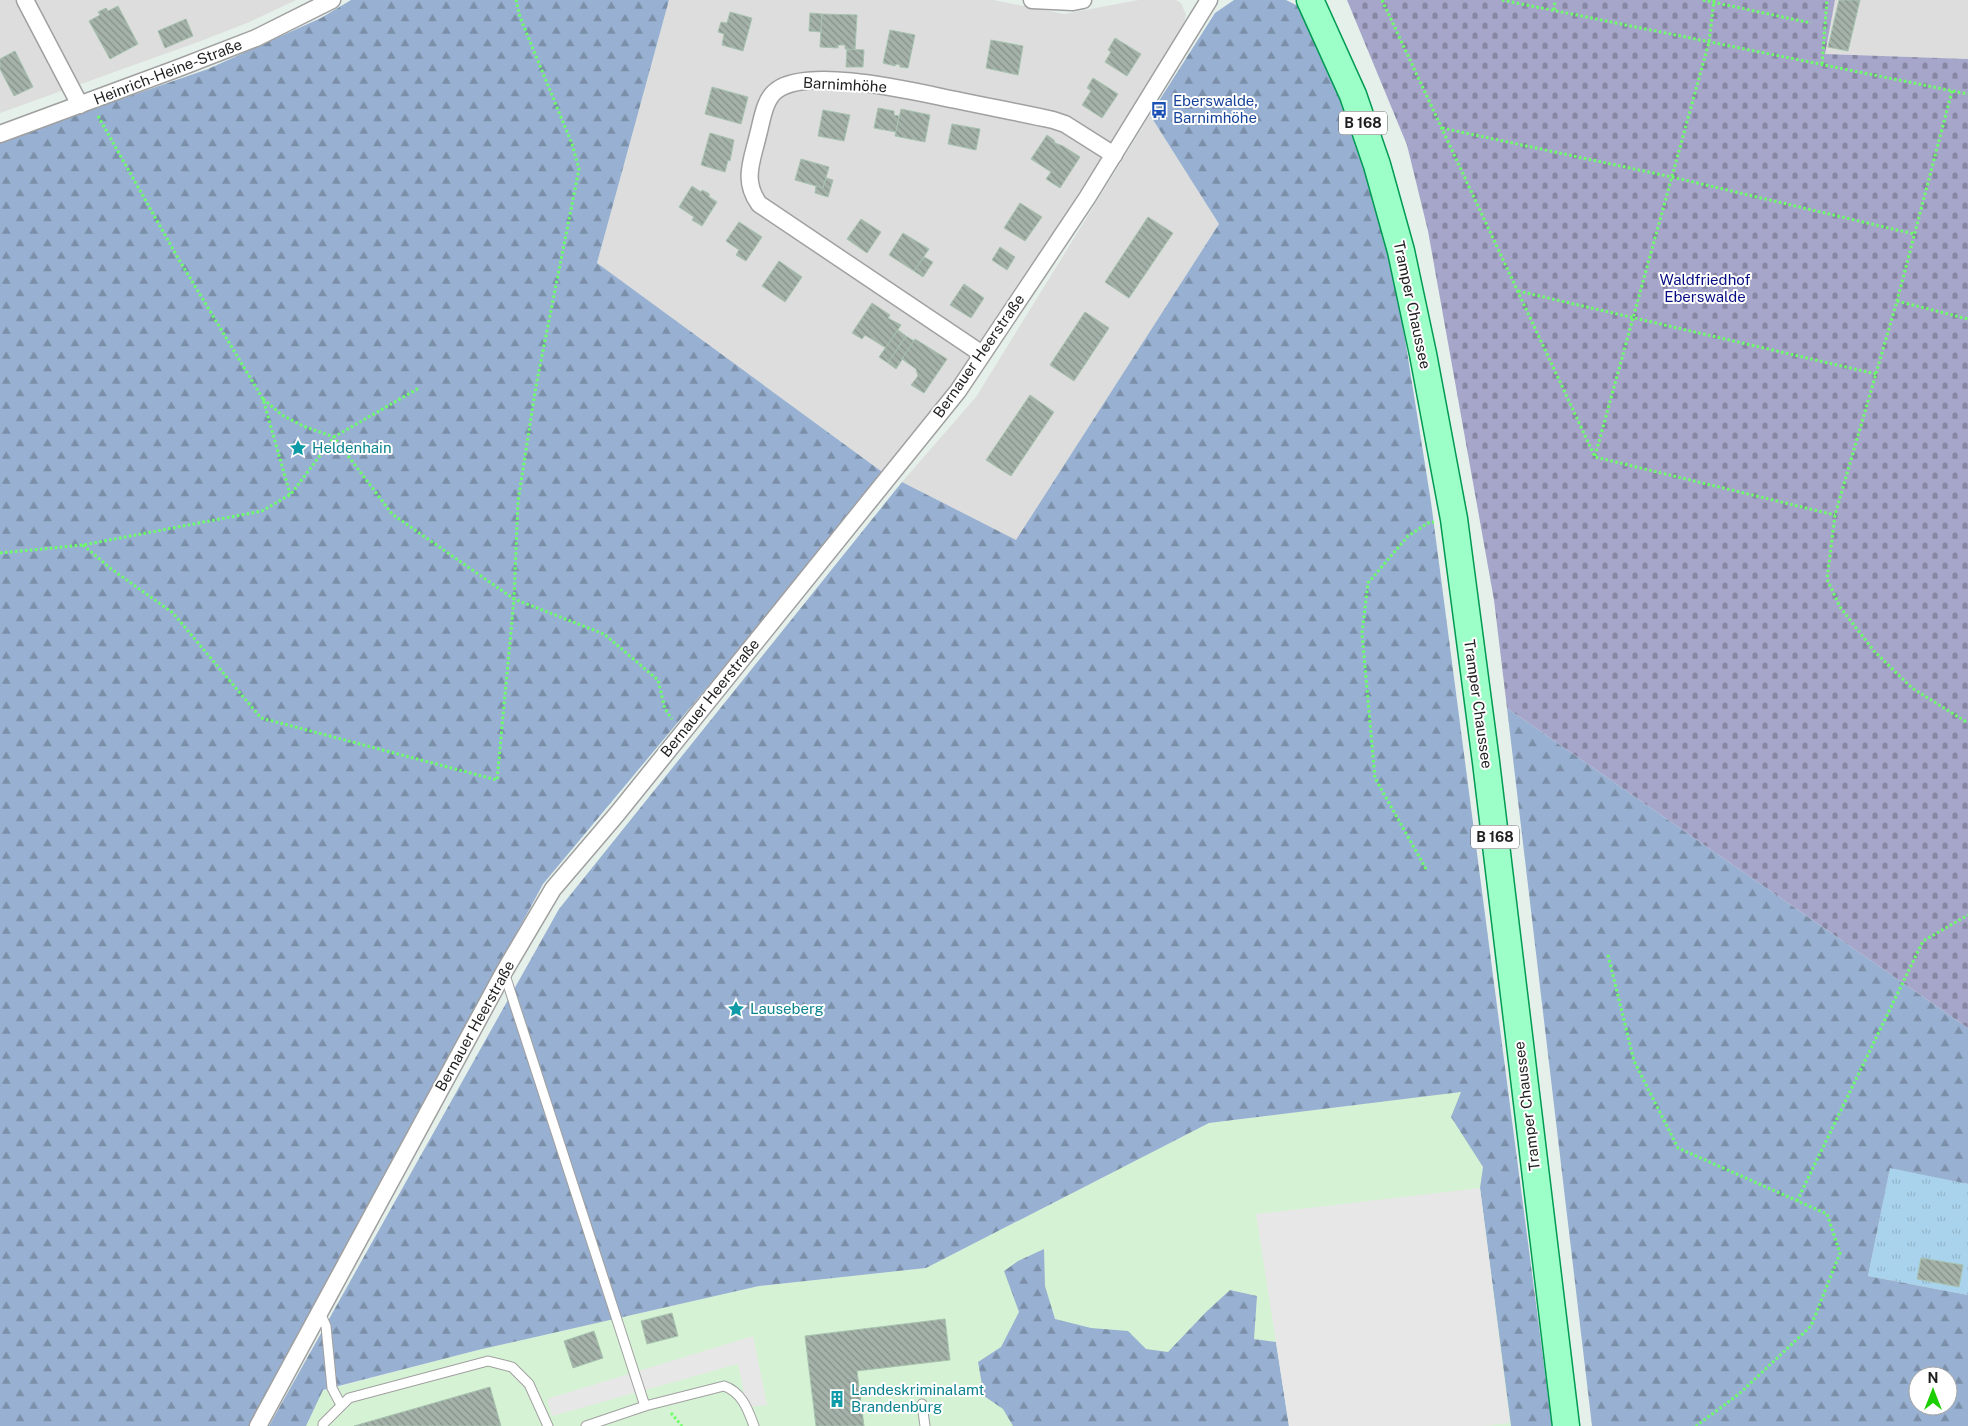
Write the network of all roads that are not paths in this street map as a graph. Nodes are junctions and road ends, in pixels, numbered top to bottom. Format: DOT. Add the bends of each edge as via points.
graph roads {
  1 [pos="25,0"];
  2 [pos="332,0"];
  3 [pos="1032,0"];
  4 [pos="1083,0"];
  5 [pos="1209,0"];
  6 [pos="1310,0"];
  7 [pos="86,103"];
  8 [pos="0,134"];
  9 [pos="1114,155"];
  10 [pos="982,354"];
  11 [pos="504,972"];
  12 [pos="320,1313"];
  13 [pos="922,1404"];
  14 [pos="341,1405"];
  15 [pos="645,1406"];
  16 [pos="258,1426"];
  17 [pos="323,1426"];
  18 [pos="548,1426"];
  19 [pos="586,1426"];
  20 [pos="754,1426"];
  21 [pos="925,1426"];
  22 [pos="1566,1426"];
  1 -- 7 [label="street"];
  2 -- 7 [label="street, Heinrich-Heine-Straße" via="256,38"];
  3 -- 4 [label="street"];
  5 -- 9 [label="street, Bernauer Heerstraße"];
  6 -- 22 [label="main road, Tramper Chaussee / B 168" via="1353,94 1396,232 1454,519"];
  7 -- 8 [label="street, Heinrich-Heine-Straße"];
  9 -- 10 [label="street, Bernauer Heerstraße"];
  9 -- 10 [label="street, Barnimhöhe" via="1054,120 887,87 812,80 793,83 775,91 766,106 748,175 751,193 759,204"];
  10 -- 11 [label="street, Bernauer Heerstraße" via="952,399 623,807 553,889"];
  11 -- 12 [label="street, Bernauer Heerstraße"];
  11 -- 15 [label="lane"];
  12 -- 14 [label="lane" via="326,1326 332,1388"];
  12 -- 16 [label="street, Bernauer Heerstraße"];
  13 -- 21 [label="lane"];
  14 -- 17 [label="lane"];
  14 -- 18 [label="lane" via="349,1398 488,1361 512,1367 529,1384"];
  15 -- 19 [label="lane"];
  15 -- 20 [label="lane" via="724,1386 737,1394 747,1407"];
}
